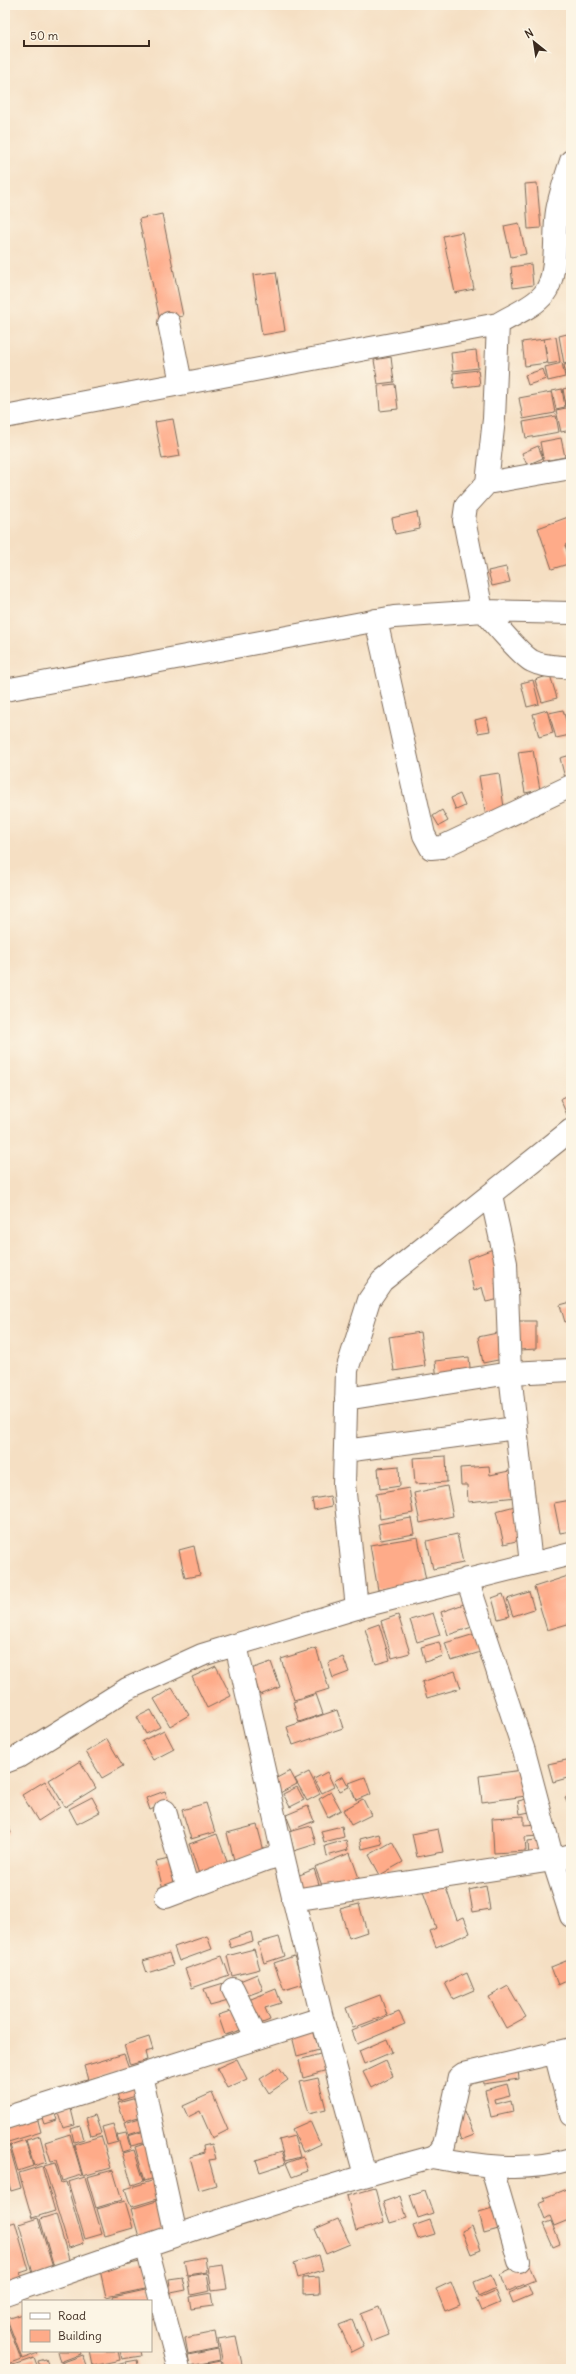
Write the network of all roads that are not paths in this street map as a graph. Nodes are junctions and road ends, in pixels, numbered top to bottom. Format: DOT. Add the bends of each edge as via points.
graph roads {
  1 [pos="571,161"];
  2 [pos="169,323"];
  3 [pos="498,324"];
  4 [pos="181,383"];
  5 [pos="5,417"];
  6 [pos="571,468"];
  7 [pos="487,483"];
  8 [pos="484,611"];
  9 [pos="571,613"];
  10 [pos="376,620"];
  11 [pos="571,668"];
  12 [pos="5,690"];
  13 [pos="571,786"];
  14 [pos="571,1130"];
  15 [pos="491,1194"];
  16 [pos="571,1370"];
  17 [pos="510,1373"];
  18 [pos="346,1399"];
  19 [pos="516,1428"];
  20 [pos="345,1451"];
  21 [pos="571,1554"];
  22 [pos="531,1564"];
  23 [pos="467,1579"];
  24 [pos="357,1608"];
  25 [pos="236,1645"];
  26 [pos="5,1762"];
  27 [pos="165,1812"];
  28 [pos="283,1855"];
  29 [pos="562,1858"];
  30 [pos="188,1889"];
  31 [pos="166,1898"];
  32 [pos="294,1900"];
  33 [pos="571,1916"];
  34 [pos="233,1989"];
  35 [pos="322,2018"];
  36 [pos="256,2037"];
  37 [pos="563,2051"];
  38 [pos="142,2074"];
  39 [pos="571,2115"];
  40 [pos="5,2118"];
  41 [pos="432,2157"];
  42 [pos="571,2159"];
  43 [pos="491,2166"];
  44 [pos="365,2175"];
  45 [pos="176,2235"];
  46 [pos="146,2245"];
  47 [pos="519,2260"];
  48 [pos="5,2294"];
  49 [pos="179,2369"];
  1 -- 3 [label="street" via="557,210 550,284 536,302"];
  2 -- 4 [label="street"];
  3 -- 4 [label="street"];
  3 -- 7 [label="street" via="494,419"];
  4 -- 5 [label="street"];
  6 -- 7 [label="street"];
  7 -- 8 [label="street" via="466,506 464,520"];
  8 -- 9 [label="street"];
  8 -- 10 [label="street" via="410,615"];
  8 -- 11 [label="street" via="529,660 539,664"];
  10 -- 12 [label="street"];
  10 -- 13 [label="street" via="424,835 431,848 442,847"];
  14 -- 15 [label="street"];
  15 -- 17 [label="street" via="506,1263"];
  15 -- 18 [label="street" via="377,1286 369,1300 347,1370"];
  16 -- 17 [label="street"];
  17 -- 18 [label="street"];
  17 -- 19 [label="street"];
  18 -- 20 [label="street"];
  19 -- 20 [label="street"];
  19 -- 22 [label="street"];
  20 -- 24 [label="street" via="344,1484"];
  21 -- 22 [label="street"];
  22 -- 23 [label="street"];
  23 -- 24 [label="street"];
  23 -- 29 [label="street"];
  24 -- 25 [label="street"];
  25 -- 26 [label="street" via="202,1655 127,1689 18,1757"];
  25 -- 28 [label="street"];
  27 -- 30 [label="street"];
  28 -- 30 [label="street"];
  28 -- 32 [label="street"];
  29 -- 32 [label="street"];
  29 -- 33 [label="street"];
  30 -- 31 [label="street"];
  32 -- 35 [label="street"];
  34 -- 36 [label="street"];
  35 -- 36 [label="street"];
  35 -- 44 [label="street"];
  36 -- 38 [label="street"];
  37 -- 39 [label="street"];
  37 -- 41 [label="street" via="459,2077 444,2145 438,2154"];
  38 -- 40 [label="street"];
  38 -- 45 [label="street"];
  41 -- 43 [label="street"];
  41 -- 44 [label="street"];
  42 -- 43 [label="street" via="519,2168"];
  43 -- 47 [label="street"];
  44 -- 45 [label="street"];
  45 -- 46 [label="street"];
  46 -- 48 [label="street"];
  46 -- 49 [label="street"];
}
